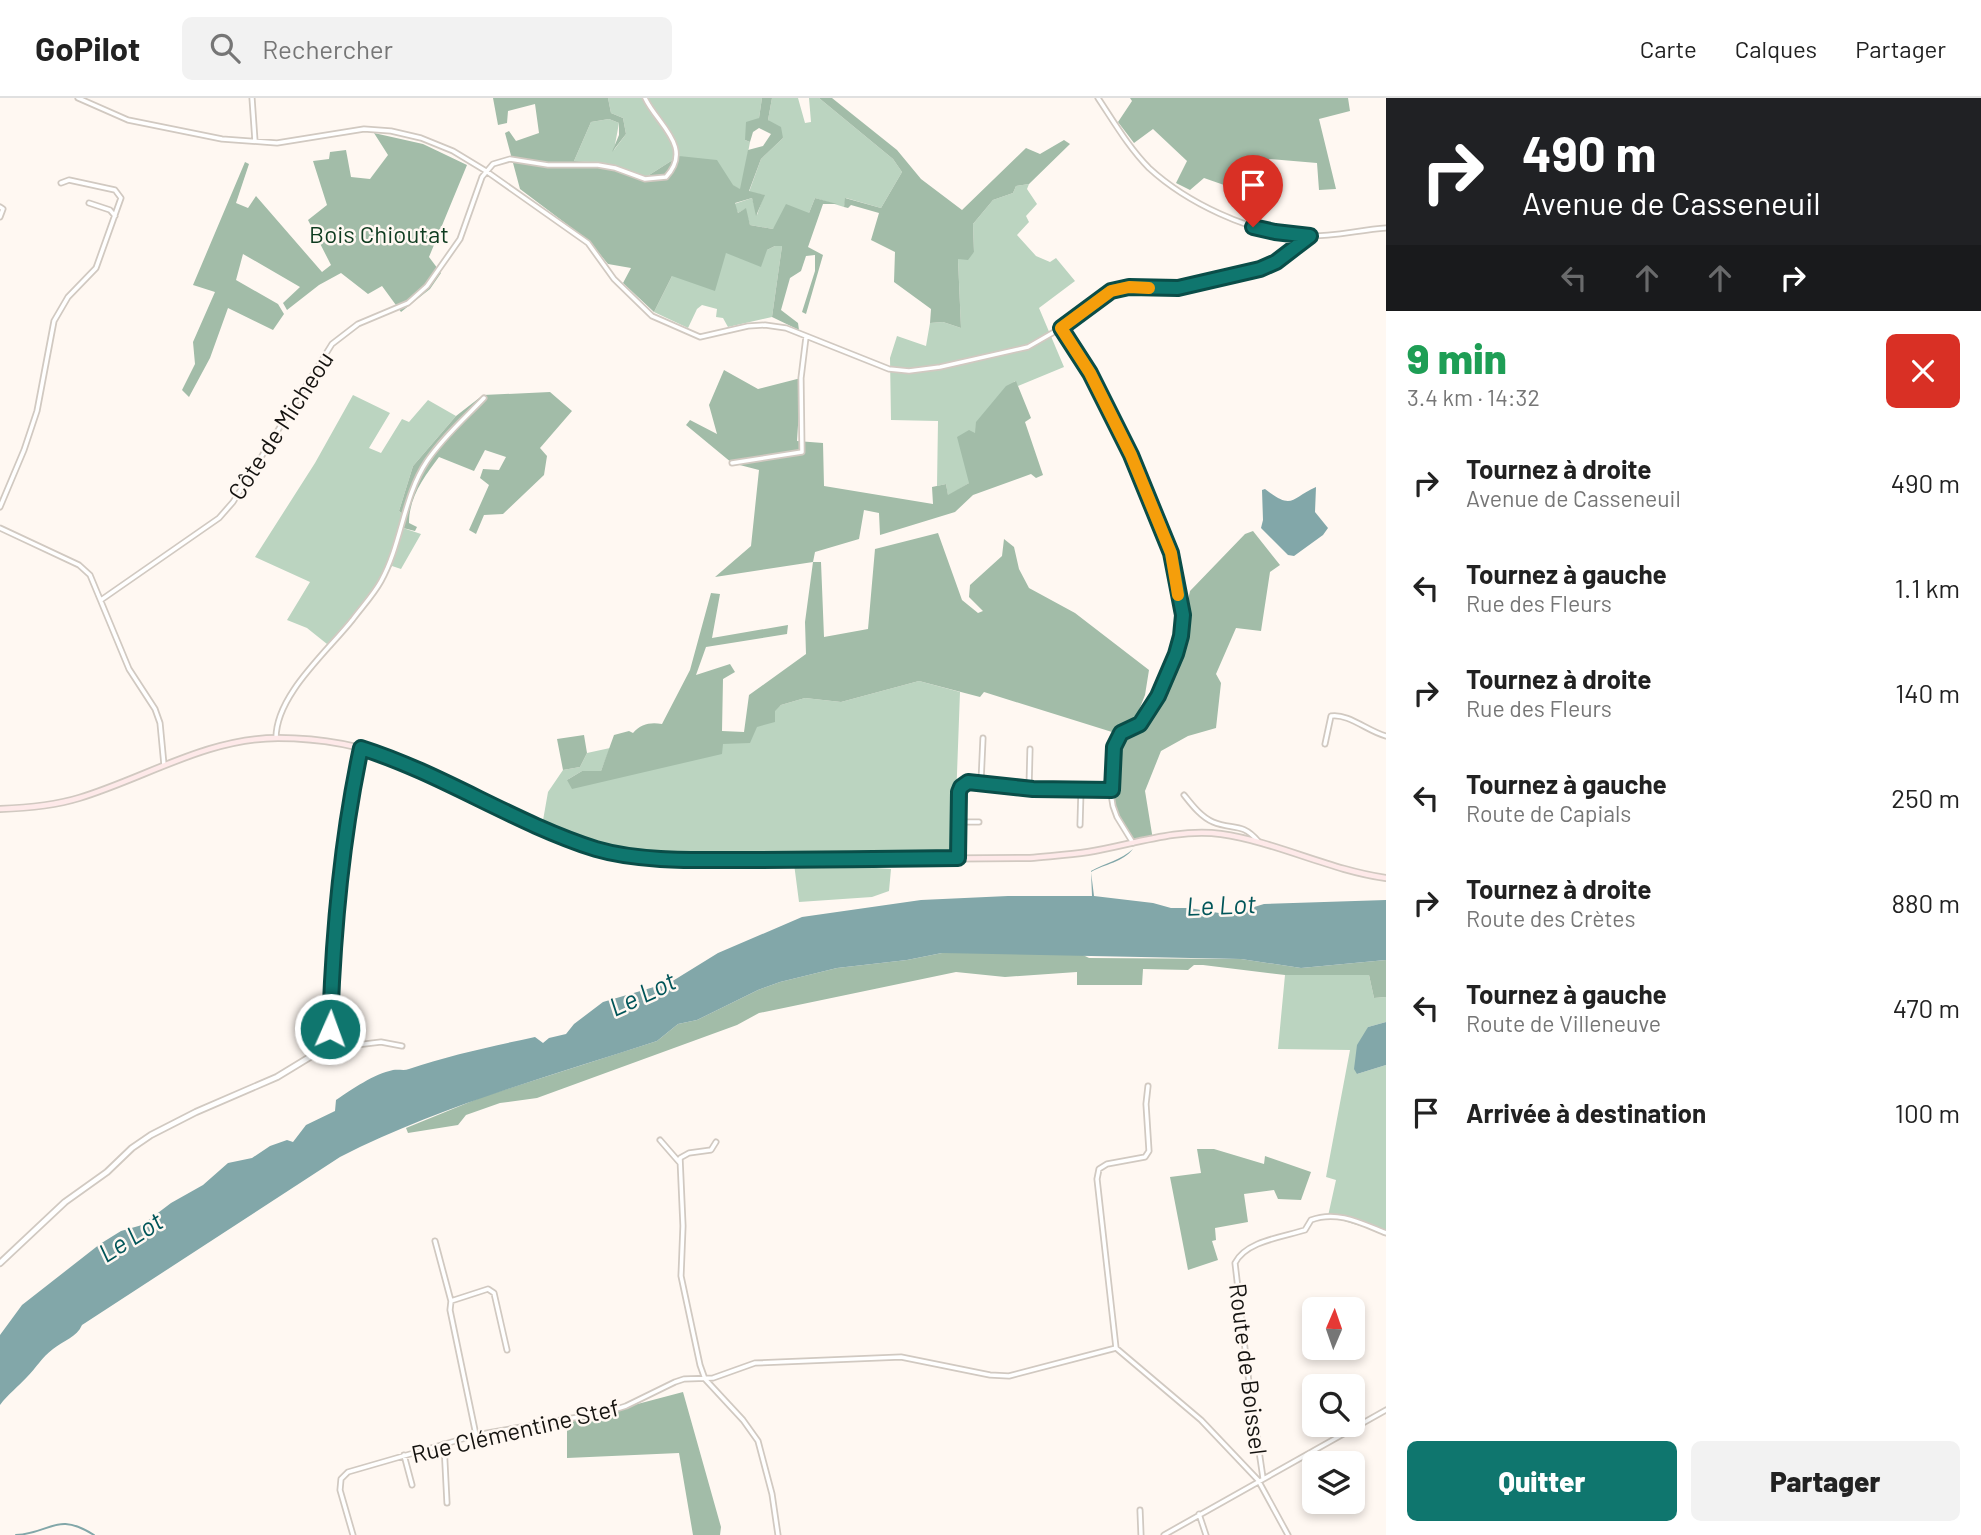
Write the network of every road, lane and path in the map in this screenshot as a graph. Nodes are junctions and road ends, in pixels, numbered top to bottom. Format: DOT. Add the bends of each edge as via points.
graph roads {
  1 [pos="78,98"];
  2 [pos="252,98"];
  3 [pos="645,98"];
  4 [pos="1098,98"];
  5 [pos="254,141"];
  6 [pos="486,171"];
  7 [pos="61,183"];
  8 [pos="89,203"];
  9 [pos="0,207"];
  10 [pos="115,216"];
  11 [pos="0,217"];
  12 [pos="1386,228"];
  13 [pos="1310,236"];
  14 [pos="1061,328"];
  15 [pos="806,337"];
  16 [pos="484,398"];
  17 [pos="732,463"];
  18 [pos="0,507"];
  19 [pos="0,528"];
  20 [pos="101,600"];
  21 [pos="1386,736"];
  22 [pos="276,738"];
  23 [pos="983,738"];
  24 [pos="1325,744"];
  25 [pos="361,748"];
  26 [pos="1030,749"];
  27 [pos="164,765"];
  28 [pos="981,782"];
  29 [pos="1029,788"];
  30 [pos="1081,790"];
  31 [pos="1112,790"];
  32 [pos="1184,795"];
  33 [pos="0,809"];
  34 [pos="958,822"];
  35 [pos="979,822"];
  36 [pos="1080,825"];
  37 [pos="1258,841"];
  38 [pos="1133,844"];
  39 [pos="958,858"];
  40 [pos="1386,877"];
  41 [pos="402,1046"];
  42 [pos="323,1049"];
  43 [pos="1148,1086"];
  44 [pos="660,1140"];
  45 [pos="716,1142"];
  46 [pos="680,1163"];
  47 [pos="1386,1233"];
  48 [pos="435,1241"];
  49 [pos="0,1263"];
  50 [pos="450,1301"];
  51 [pos="1116,1348"];
  52 [pos="507,1350"];
  53 [pos="705,1379"];
  54 [pos="1386,1410"];
  55 [pos="476,1435"];
  56 [pos="444,1444"];
  57 [pos="404,1455"];
  58 [pos="1261,1479"];
  59 [pos="412,1485"];
  60 [pos="447,1503"];
  61 [pos="1140,1510"];
  62 [pos="1199,1514"];
  63 [pos="354,1535"];
  64 [pos="778,1535"];
  65 [pos="1141,1535"];
  66 [pos="1164,1535"];
  67 [pos="1206,1535"];
  68 [pos="1288,1535"];
  1 -- 5 [label="street" via="128,120"];
  2 -- 5 [label="street"];
  3 -- 6 [label="street" via="675,144 674,163 666,177 650,180 606,166 548,165 517,159 498,162"];
  4 -- 13 [label="street" via="1139,156 1170,184 1253,227"];
  5 -- 6 [label="street" via="277,143 364,129 391,131 453,151"];
  6 -- 15 [label="street" via="588,243 614,279 652,316 700,337 765,325"];
  6 -- 20 [label="street, Côte de Micheou" via="460,239 427,286 408,303 358,324 332,344 219,518"];
  7 -- 10 [label="street" via="69,180 115,190 121,198"];
  8 -- 10 [label="street"];
  9 -- 11 [label="street"];
  10 -- 18 [label="street" via="96,268 68,297 54,321 37,411"];
  12 -- 13 [label="street"];
  13 -- 14 [label="street" via="1260,269 1178,288 1111,291"];
  14 -- 15 [label="street" via="1028,346 909,371 889,369"];
  14 -- 31 [label="street" via="1090,373 1131,455 1171,553 1183,615 1176,654 1158,696 1140,724 1121,733 1114,747"];
  15 -- 17 [label="street" via="802,452"];
  16 -- 22 [label="street" via="426,462 381,581 289,696"];
  19 -- 20 [label="street" via="79,565 90,575"];
  20 -- 27 [label="street" via="129,668 155,709"];
  21 -- 24 [label="street" via="1371,733 1339,714 1331,716"];
  22 -- 25 [label="main road"];
  22 -- 27 [label="main road" via="244,741"];
  23 -- 28 [label="street"];
  25 -- 39 [label="main road" via="402,761 545,830 599,850 668,860"];
  25 -- 42 [label="street" via="341,856 330,1033"];
  26 -- 29 [label="street"];
  27 -- 33 [label="main road" via="79,798"];
  28 -- 29 [label="street"];
  28 -- 34 [label="street" via="961,787"];
  29 -- 30 [label="street"];
  30 -- 31 [label="street"];
  30 -- 36 [label="street"];
  31 -- 38 [label="street" via="1117,817"];
  32 -- 37 [label="street" via="1211,821 1250,831"];
  34 -- 35 [label="street"];
  34 -- 39 [label="street"];
  37 -- 38 [label="main road" via="1185,834"];
  37 -- 40 [label="main road" via="1357,874"];
  38 -- 39 [label="main road" via="1030,858"];
  41 -- 42 [label="street" via="381,1042"];
  42 -- 49 [label="street" via="277,1077 151,1135 65,1202"];
  43 -- 51 [label="street" via="1149,1151 1145,1157 1099,1168 1097,1179"];
  44 -- 46 [label="street"];
  45 -- 46 [label="street" via="711,1150 684,1155"];
  46 -- 53 [label="street" via="681,1276"];
  47 -- 58 [label="street, Route de Boissel" via="1329,1215 1311,1220 1305,1230 1239,1255 1235,1263"];
  48 -- 50 [label="street"];
  50 -- 52 [label="street" via="488,1289 494,1293"];
  50 -- 55 [label="street"];
  51 -- 53 [label="street, Rue Clémentine Stef" via="1016,1376 901,1357 755,1363"];
  51 -- 58 [label="street" via="1201,1420"];
  53 -- 55 [label="street, Rue Clémentine Stef" via="675,1382 607,1412"];
  53 -- 64 [label="street" via="758,1441"];
  54 -- 58 [label="street"];
  55 -- 56 [label="street, Rue Clémentine Stef"];
  56 -- 57 [label="street, Rue Clémentine Stef"];
  56 -- 60 [label="street"];
  57 -- 59 [label="street"];
  57 -- 63 [label="street, Rue Clémentine Stef" via="348,1472 341,1479"];
  58 -- 62 [label="street"];
  58 -- 68 [label="street"];
  61 -- 65 [label="street"];
  62 -- 66 [label="street"];
  62 -- 67 [label="street"];
}
